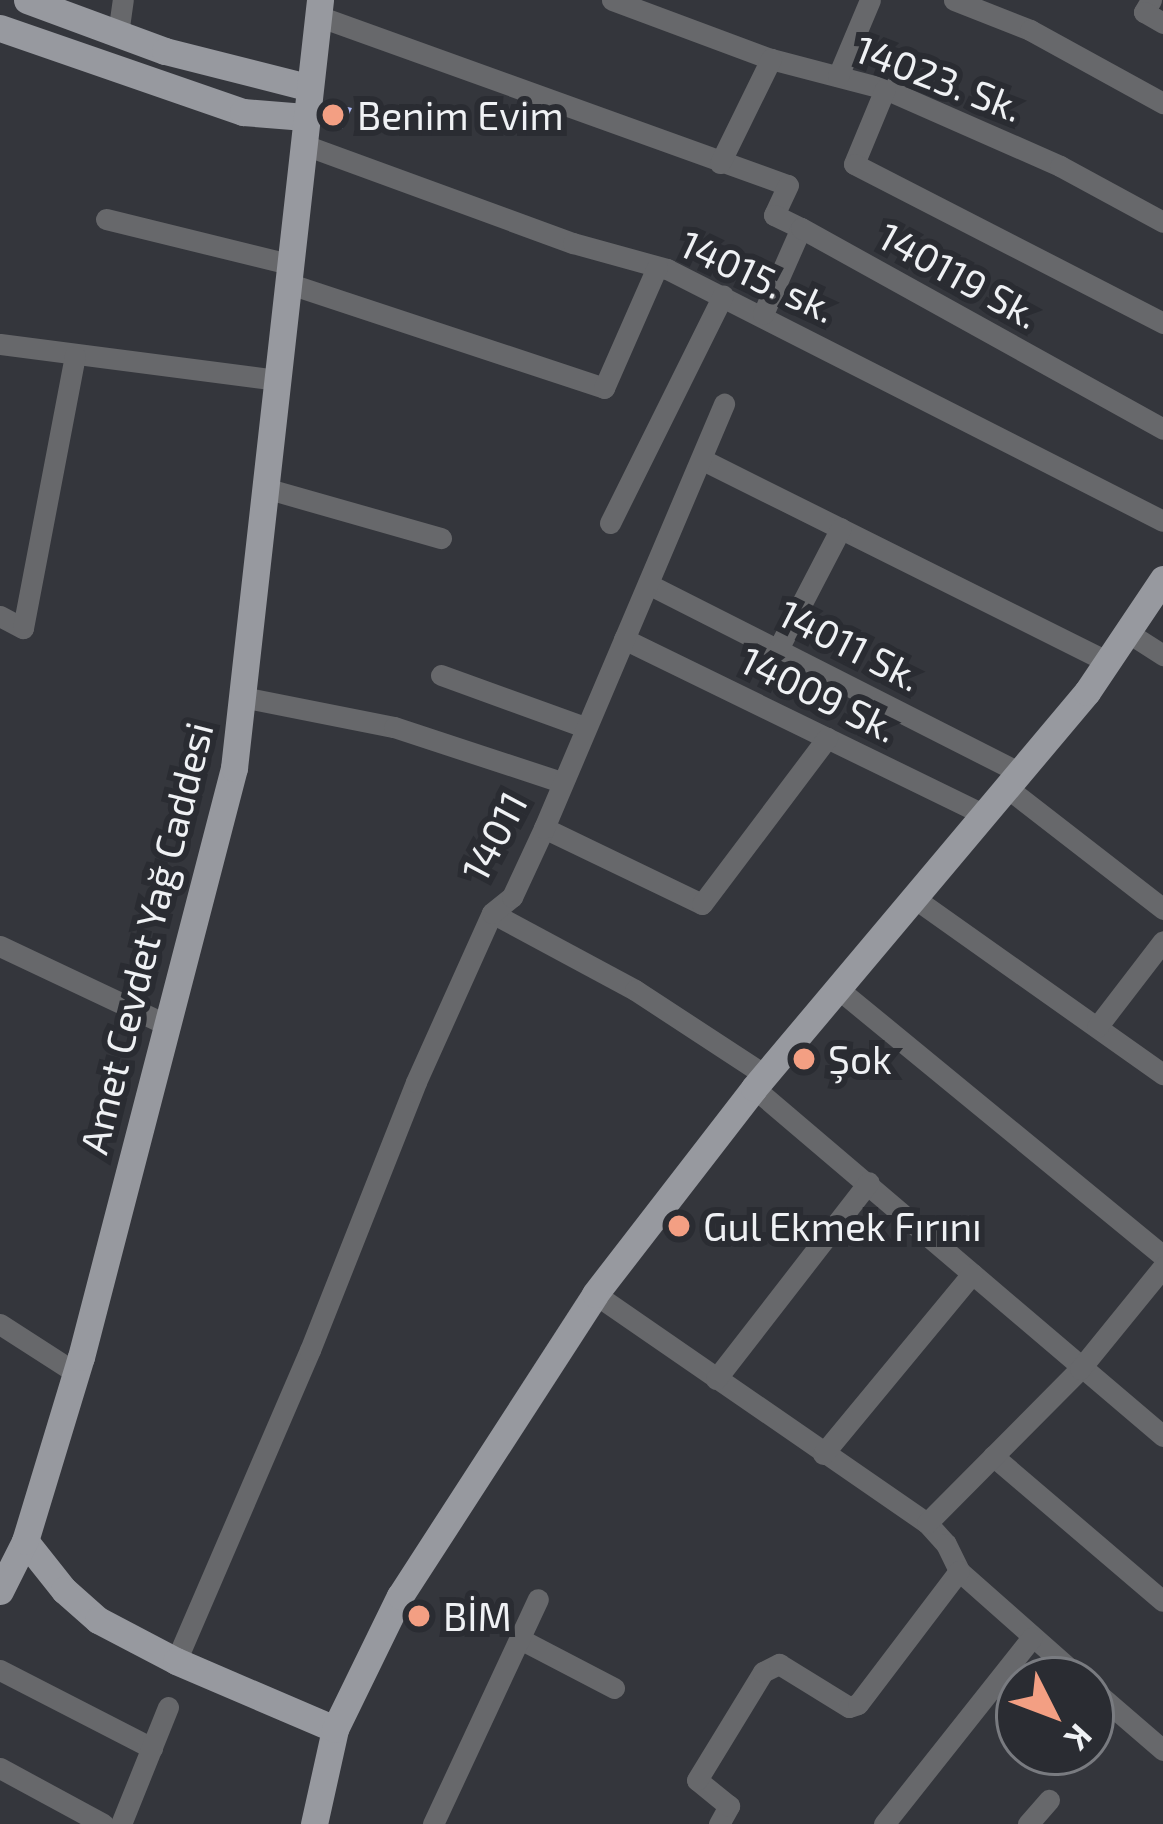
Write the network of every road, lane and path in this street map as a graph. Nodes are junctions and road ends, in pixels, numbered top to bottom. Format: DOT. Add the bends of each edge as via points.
graph roads {
  1 [pos="27,0"];
  2 [pos="123,0"];
  3 [pos="612,0"];
  4 [pos="870,0"];
  5 [pos="954,0"];
  6 [pos="1151,0"];
  7 [pos="319,8"];
  8 [pos="1163,23"];
  9 [pos="0,28"];
  10 [pos="118,34"];
  11 [pos="771,59"];
  12 [pos="838,76"];
  13 [pos="307,87"];
  14 [pos="885,89"];
  15 [pos="1163,103"];
  16 [pos="303,130"];
  17 [pos="720,163"];
  18 [pos="106,219"];
  19 [pos="1163,222"];
  20 [pos="801,228"];
  21 [pos="657,267"];
  22 [pos="288,273"];
  23 [pos="723,296"];
  24 [pos="763,314"];
  25 [pos="1163,323"];
  26 [pos="2,351"];
  27 [pos="75,356"];
  28 [pos="277,380"];
  29 [pos="724,404"];
  30 [pos="1163,429"];
  31 [pos="704,460"];
  32 [pos="265,488"];
  33 [pos="1163,521"];
  34 [pos="610,523"];
  35 [pos="841,528"];
  36 [pos="441,538"];
  37 [pos="1163,579"];
  38 [pos="649,584"];
  39 [pos="0,616"];
  40 [pos="1127,632"];
  41 [pos="624,639"];
  42 [pos="778,649"];
  43 [pos="1163,655"];
  44 [pos="1107,661"];
  45 [pos="441,675"];
  46 [pos="242,697"];
  47 [pos="585,727"];
  48 [pos="827,738"];
  49 [pos="1012,779"];
  50 [pos="561,782"];
  51 [pos="983,814"];
  52 [pos="544,828"];
  53 [pos="914,898"];
  54 [pos="1163,909"];
  55 [pos="492,913"];
  56 [pos="1163,941"];
  57 [pos="0,946"];
  58 [pos="836,988"];
  59 [pos="167,1024"];
  60 [pos="1097,1027"];
  61 [pos="1163,1074"];
  62 [pos="760,1082"];
  63 [pos="869,1182"];
  64 [pos="1163,1256"];
  65 [pos="1163,1268"];
  66 [pos="972,1274"];
  67 [pos="595,1294"];
  68 [pos="0,1324"];
  69 [pos="1080,1369"];
  70 [pos="76,1373"];
  71 [pos="716,1379"];
  72 [pos="1163,1436"];
  73 [pos="824,1454"];
  74 [pos="993,1456"];
  75 [pos="926,1522"];
  76 [pos="25,1541"];
  77 [pos="958,1571"];
  78 [pos="0,1591"];
  79 [pos="538,1599"];
  80 [pos="1163,1600"];
  81 [pos="1032,1637"];
  82 [pos="520,1639"];
  83 [pos="1054,1656"];
  84 [pos="176,1661"];
  85 [pos="0,1670"];
  86 [pos="614,1688"];
  87 [pos="168,1707"];
  88 [pos="1115,1709"];
  89 [pos="335,1729"];
  90 [pos="152,1748"];
  91 [pos="1163,1750"];
  92 [pos="0,1768"];
  93 [pos="1049,1800"];
  94 [pos="103,1824"];
  95 [pos="121,1824"];
  96 [pos="314,1824"];
  97 [pos="434,1824"];
  98 [pos="719,1824"];
  99 [pos="884,1824"];
  100 [pos="1028,1824"];
  1 -- 10 [label="main road"];
  2 -- 10 [label="street"];
  3 -- 11 [label="street, 14023. Sk."];
  4 -- 12 [label="street"];
  5 -- 15 [label="street" via="1030,30"];
  6 -- 8 [label="street" via="1144,13"];
  7 -- 13 [label="main road, Amet Cevdet Yağ Caddesi"];
  7 -- 17 [label="street"];
  9 -- 16 [label="main road"];
  10 -- 13 [label="main road"];
  11 -- 12 [label="street, 14023. Sk."];
  11 -- 17 [label="street"];
  12 -- 14 [label="street, 14023. Sk."];
  13 -- 16 [label="main road, Amet Cevdet Yağ Caddesi"];
  14 -- 19 [label="street, 14023. Sk." via="1060,166"];
  14 -- 25 [label="street" via="854,164"];
  16 -- 21 [label="street, 14015. sk." via="573,243"];
  16 -- 22 [label="main road, Amet Cevdet Yağ Caddesi"];
  17 -- 20 [label="street" via="788,185 774,215"];
  18 -- 22 [label="street"];
  20 -- 24 [label="street"];
  20 -- 30 [label="street, 140119 Sk."];
  21 -- 22 [label="street" via="604,388"];
  21 -- 23 [label="street, 14015. sk."];
  22 -- 28 [label="main road, Amet Cevdet Yağ Caddesi"];
  23 -- 24 [label="street, 14015. sk."];
  23 -- 34 [label="street"];
  24 -- 33 [label="street, 14015. sk."];
  26 -- 27 [label="street"];
  27 -- 28 [label="street"];
  27 -- 39 [label="street" via="23,628"];
  28 -- 32 [label="main road, Amet Cevdet Yağ Caddesi"];
  29 -- 31 [label="street, 14011"];
  31 -- 35 [label="street"];
  31 -- 38 [label="street, 14011"];
  32 -- 36 [label="street"];
  32 -- 46 [label="main road, Amet Cevdet Yağ Caddesi"];
  35 -- 42 [label="street"];
  35 -- 44 [label="street"];
  37 -- 40 [label="main road"];
  38 -- 41 [label="street, 14011"];
  38 -- 42 [label="street, 14011 Sk."];
  40 -- 43 [label="street"];
  40 -- 44 [label="main road"];
  41 -- 47 [label="street, 14011"];
  41 -- 48 [label="street, 14009 Sk."];
  42 -- 49 [label="street, 14011 Sk."];
  44 -- 49 [label="main road"];
  45 -- 47 [label="street"];
  46 -- 50 [label="street" via="394,727"];
  46 -- 59 [label="main road, Amet Cevdet Yağ Caddesi" via="234,768"];
  47 -- 50 [label="street, 14011"];
  48 -- 51 [label="street, 14009 Sk."];
  48 -- 52 [label="street" via="702,904"];
  49 -- 51 [label="main road"];
  49 -- 54 [label="street, 14011 Sk."];
  50 -- 52 [label="street, 14011"];
  51 -- 53 [label="main road"];
  52 -- 55 [label="street, 14011" via="512,897"];
  53 -- 58 [label="main road"];
  53 -- 60 [label="street"];
  55 -- 62 [label="street" via="634,990"];
  55 -- 84 [label="street, 14011"];
  56 -- 60 [label="street"];
  57 -- 59 [label="street"];
  58 -- 62 [label="main road"];
  58 -- 64 [label="street"];
  59 -- 70 [label="main road, Amet Cevdet Yağ Caddesi"];
  60 -- 61 [label="street"];
  62 -- 63 [label="street"];
  62 -- 67 [label="main road"];
  63 -- 66 [label="street"];
  63 -- 71 [label="street"];
  65 -- 69 [label="street"];
  66 -- 69 [label="street"];
  66 -- 73 [label="street"];
  67 -- 71 [label="street"];
  67 -- 89 [label="main road" via="400,1596"];
  68 -- 70 [label="street"];
  69 -- 72 [label="street"];
  69 -- 74 [label="street"];
  70 -- 76 [label="main road, Amet Cevdet Yağ Caddesi"];
  71 -- 73 [label="street"];
  73 -- 75 [label="street"];
  74 -- 75 [label="street"];
  74 -- 80 [label="street"];
  75 -- 77 [label="street"];
  76 -- 78 [label="main road, Amet Cevdet Yağ Caddesi"];
  76 -- 84 [label="main road" via="98,1620"];
  77 -- 81 [label="street"];
  77 -- 98 [label="street" via="858,1704 849,1707 779,1664 764,1672 697,1780 729,1807"];
  79 -- 82 [label="street"];
  81 -- 83 [label="street"];
  81 -- 99 [label="street"];
  82 -- 86 [label="street"];
  82 -- 97 [label="street"];
  84 -- 89 [label="main road"];
  85 -- 90 [label="street"];
  87 -- 90 [label="street"];
  88 -- 91 [label="street"];
  89 -- 96 [label="main road"];
  90 -- 95 [label="street"];
  92 -- 94 [label="street"];
  93 -- 100 [label="street"];
}
